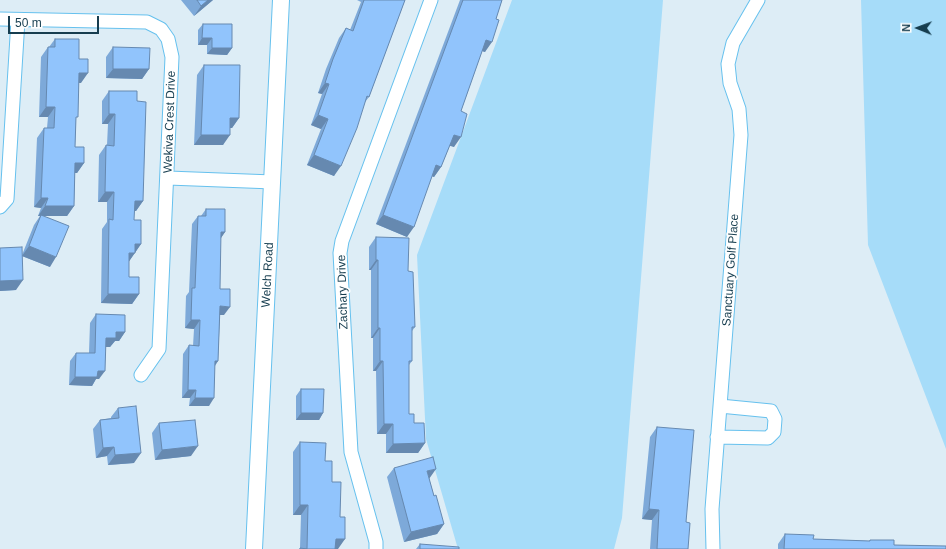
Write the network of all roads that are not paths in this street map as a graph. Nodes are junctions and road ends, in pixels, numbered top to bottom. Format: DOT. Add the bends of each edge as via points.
graph roads {
  1 [pos="281,0"];
  2 [pos="431,0"];
  3 [pos="758,0"];
  4 [pos="0,19"];
  5 [pos="18,20"];
  6 [pos="168,178"];
  7 [pos="273,182"];
  8 [pos="0,207"];
  9 [pos="141,374"];
  10 [pos="720,406"];
  11 [pos="717,437"];
  12 [pos="254,549"];
  13 [pos="376,549"];
  14 [pos="713,549"];
  1 -- 7 [label="street, Welch Road"];
  2 -- 13 [label="street, Zachary Drive" via="342,241 340,253 351,452"];
  3 -- 10 [label="street, Sanctuary Golf Place" via="733,43 728,64 730,83 740,109 741,135"];
  4 -- 5 [label="street, Wekiva Crest Drive"];
  5 -- 6 [label="street, Wekiva Crest Drive" via="147,22 161,29 168,39 172,57"];
  5 -- 8 [label="street" via="7,200"];
  6 -- 7 [label="street"];
  6 -- 9 [label="street, Wekiva Crest Drive" via="159,349"];
  7 -- 12 [label="street, Welch Road"];
  10 -- 11 [label="street, Sanctuary Golf Place"];
  10 -- 11 [label="street" via="771,410 775,419 774,432 768,438"];
  11 -- 14 [label="street, Sanctuary Golf Place" via="712,509"];
}
